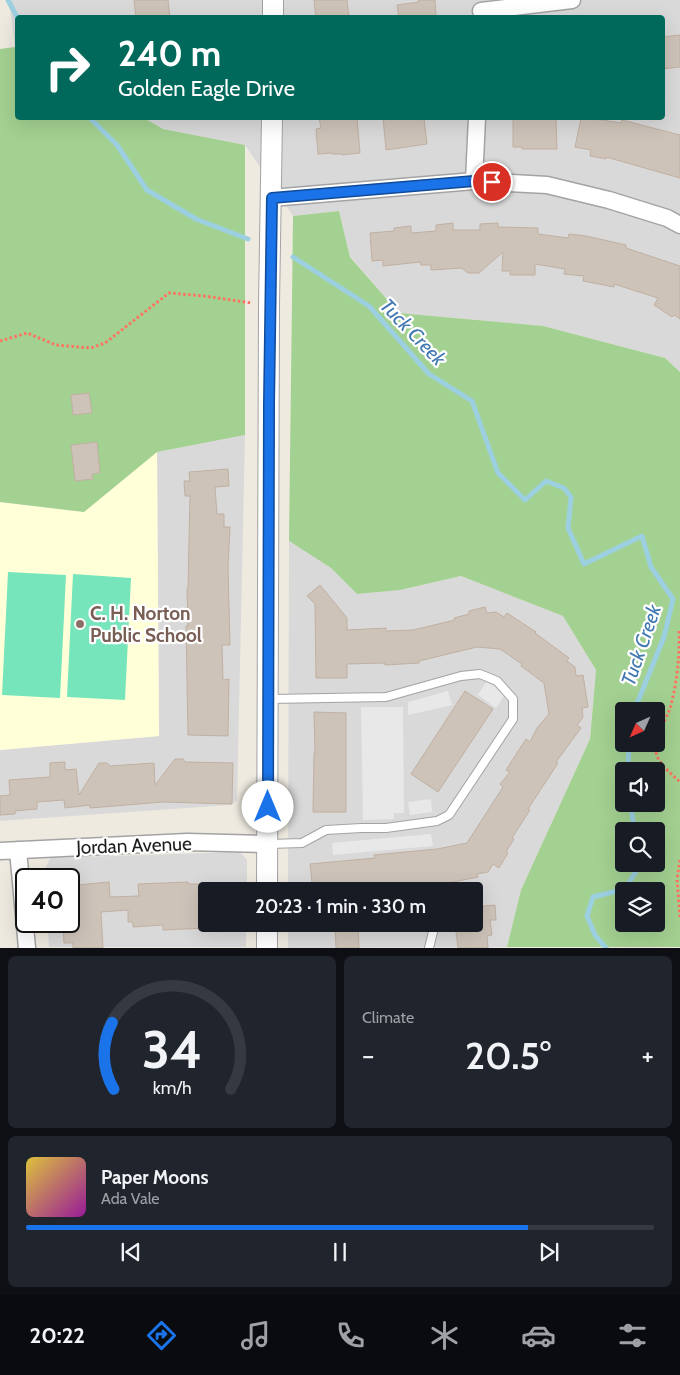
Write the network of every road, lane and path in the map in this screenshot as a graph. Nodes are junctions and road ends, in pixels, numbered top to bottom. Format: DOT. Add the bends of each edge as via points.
graph roads {
  1 [pos="273,0"];
  2 [pos="572,0"];
  3 [pos="481,9"];
  4 [pos="273,15"];
  5 [pos="272,120"];
  6 [pos="476,120"];
  7 [pos="474,181"];
  8 [pos="272,198"];
  9 [pos="680,225"];
  10 [pos="269,305"];
  11 [pos="0,341"];
  12 [pos="679,631"];
  13 [pos="267,699"];
  14 [pos="680,782"];
  15 [pos="268,844"];
  16 [pos="18,850"];
  17 [pos="0,851"];
  18 [pos="680,860"];
  19 [pos="267,882"];
  20 [pos="680,918"];
  21 [pos="267,932"];
  22 [pos="432,932"];
  23 [pos="27,948"];
  24 [pos="266,948"];
  25 [pos="429,948"];
  1 -- 4 [label="street"];
  2 -- 3 [label="street"];
  5 -- 8 [label="street"];
  6 -- 7 [label="street"];
  7 -- 8 [label="street"];
  7 -- 9 [label="street" via="547,186 609,200"];
  8 -- 10 [label="street"];
  10 -- 11 [label="path" via="169,293 106,343 91,348 56,345 27,333"];
  10 -- 13 [label="street"];
  12 -- 14 [label="path" via="676,684 671,707 656,738 656,751 659,760"];
  13 -- 15 [label="street"];
  13 -- 15 [label="lane" via="386,697 460,676 480,674 497,681 513,699 513,719 449,815 438,821 386,828 326,830 302,843"];
  15 -- 16 [label="street, Jordan Avenue" via="186,842"];
  15 -- 19 [label="street"];
  16 -- 17 [label="street, Jordan Avenue"];
  16 -- 23 [label="street"];
  18 -- 20 [label="path" via="677,879"];
  21 -- 24 [label="street"];
  22 -- 25 [label="lane"];
}
